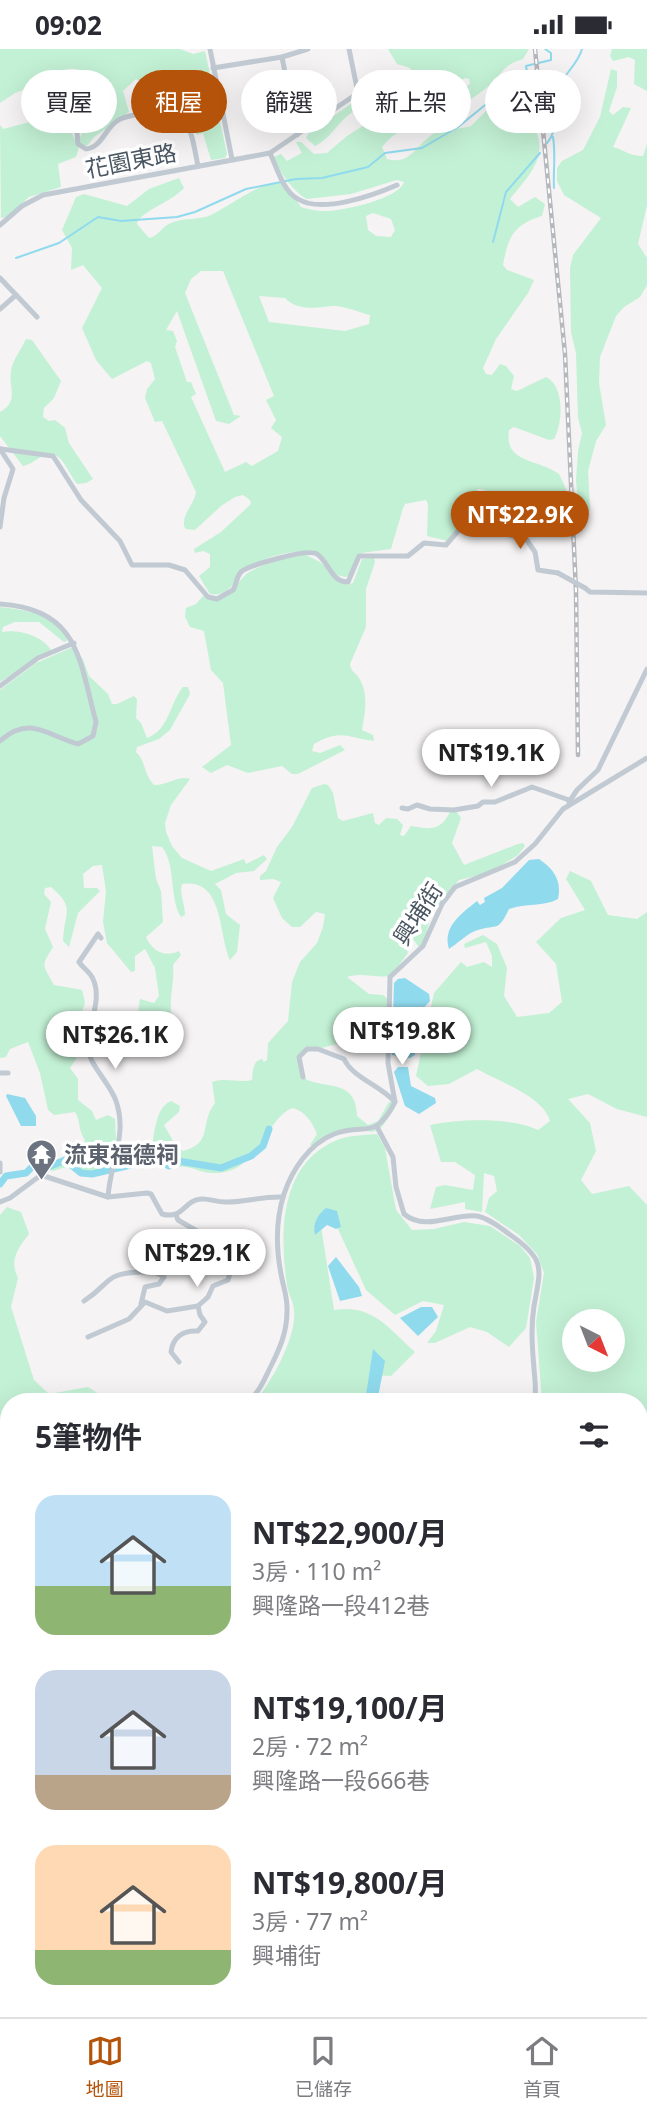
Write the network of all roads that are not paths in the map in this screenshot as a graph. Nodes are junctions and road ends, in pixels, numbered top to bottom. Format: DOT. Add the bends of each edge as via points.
graph roads {
  1 [pos="210,49"];
  2 [pos="308,49"];
  3 [pos="349,49"];
  4 [pos="282,57"];
  5 [pos="213,68"];
  6 [pos="353,70"];
  7 [pos="351,98"];
  8 [pos="117,122"];
  9 [pos="78,133"];
  10 [pos="107,133"];
  11 [pos="297,135"];
  12 [pos="270,153"];
  13 [pos="232,159"];
  14 [pos="198,166"];
  15 [pos="397,185"];
  16 [pos="0,225"];
  17 [pos="0,278"];
  18 [pos="16,295"];
  19 [pos="0,309"];
  20 [pos="37,317"];
  21 [pos="0,449"];
  22 [pos="0,527"];
  23 [pos="647,593"];
  24 [pos="0,604"];
  25 [pos="74,643"];
  26 [pos="647,669"];
  27 [pos="0,686"];
  28 [pos="0,741"];
  29 [pos="647,758"];
  30 [pos="577,790"];
  31 [pos="583,796"];
  32 [pos="568,802"];
  33 [pos="402,808"];
  34 [pos="101,938"];
  35 [pos="0,1073"];
  36 [pos="8,1073"];
  37 [pos="303,1077"];
  38 [pos="395,1102"];
  39 [pos="377,1127"];
  40 [pos="0,1163"];
  41 [pos="0,1172"];
  42 [pos="108,1197"];
  43 [pos="283,1197"];
  44 [pos="0,1202"];
  45 [pos="176,1215"];
  46 [pos="83,1301"];
  47 [pos="141,1304"];
  48 [pos="198,1306"];
  49 [pos="88,1337"];
  50 [pos="179,1362"];
  51 [pos="256,1393"];
  52 [pos="536,1393"];
  1 -- 5 [label="street"];
  2 -- 4 [label="street"];
  3 -- 6 [label="street"];
  4 -- 5 [label="street"];
  4 -- 11 [label="street"];
  5 -- 13 [label="street"];
  7 -- 11 [label="street, 花園東路"];
  8 -- 14 [label="street" via="170,111 181,116 189,127"];
  9 -- 10 [label="street" via="78,144 86,149"];
  11 -- 12 [label="street, 花園東路"];
  12 -- 13 [label="street, 花園東路"];
  12 -- 15 [label="street" via="287,187 297,199 310,204 354,201"];
  13 -- 14 [label="street, 花園東路"];
  14 -- 16 [label="street, 花園東路" via="43,195"];
  17 -- 18 [label="street"];
  18 -- 19 [label="street"];
  18 -- 20 [label="street"];
  21 -- 22 [label="street" via="13,473"];
  21 -- 23 [label="street, bridge" via="53,456 81,500 120,541 132,565 185,570 214,599 233,590 238,576 247,569 310,552 317,554 337,579 348,582 359,556 408,556 424,543 446,545 464,524 523,537 533,546 538,570 558,573 590,592"];
  24 -- 25 [label="street" via="44,614"];
  25 -- 27 [label="street" via="38,658"];
  25 -- 28 [label="street" via="96,722 93,736 78,744 35,727 16,730"];
  26 -- 30 [label="street" via="598,770"];
  29 -- 31 [label="street, 興埔街"];
  30 -- 31 [label="street" via="577,795"];
  30 -- 32 [label="street"];
  31 -- 32 [label="street, 興埔街"];
  32 -- 33 [label="street" via="532,787 495,802 454,810 417,805"];
  32 -- 38 [label="street, 興埔街" via="515,862 455,887 423,946 390,977 388,1063"];
  34 -- 42 [label="street" via="98,934 79,962 94,981 88,1051 119,1112 121,1133"];
  35 -- 36 [label="street"];
  37 -- 38 [label="street" via="299,1057 307,1049 318,1049 344,1059 349,1069"];
  38 -- 39 [label="street"];
  39 -- 43 [label="street" via="325,1139 298,1164"];
  39 -- 52 [label="street" via="391,1149 404,1215 438,1222 484,1218 535,1258 541,1279 533,1329"];
  40 -- 41 [label="street"];
  42 -- 44 [label="street" via="41,1175"];
  42 -- 45 [label="street" via="151,1194 162,1214"];
  43 -- 45 [label="street" via="218,1203 202,1198"];
  43 -- 51 [label="street" via="278,1247 288,1313 282,1345"];
  45 -- 48 [label="street" via="209,1238 230,1269 228,1280 213,1286"];
  46 -- 47 [label="street" via="116,1273 155,1271 164,1277 145,1287"];
  47 -- 48 [label="street" via="151,1303 167,1311"];
  47 -- 49 [label="street" via="129,1319"];
  48 -- 50 [label="street" via="204,1325 198,1331 182,1333 172,1347"];
}
